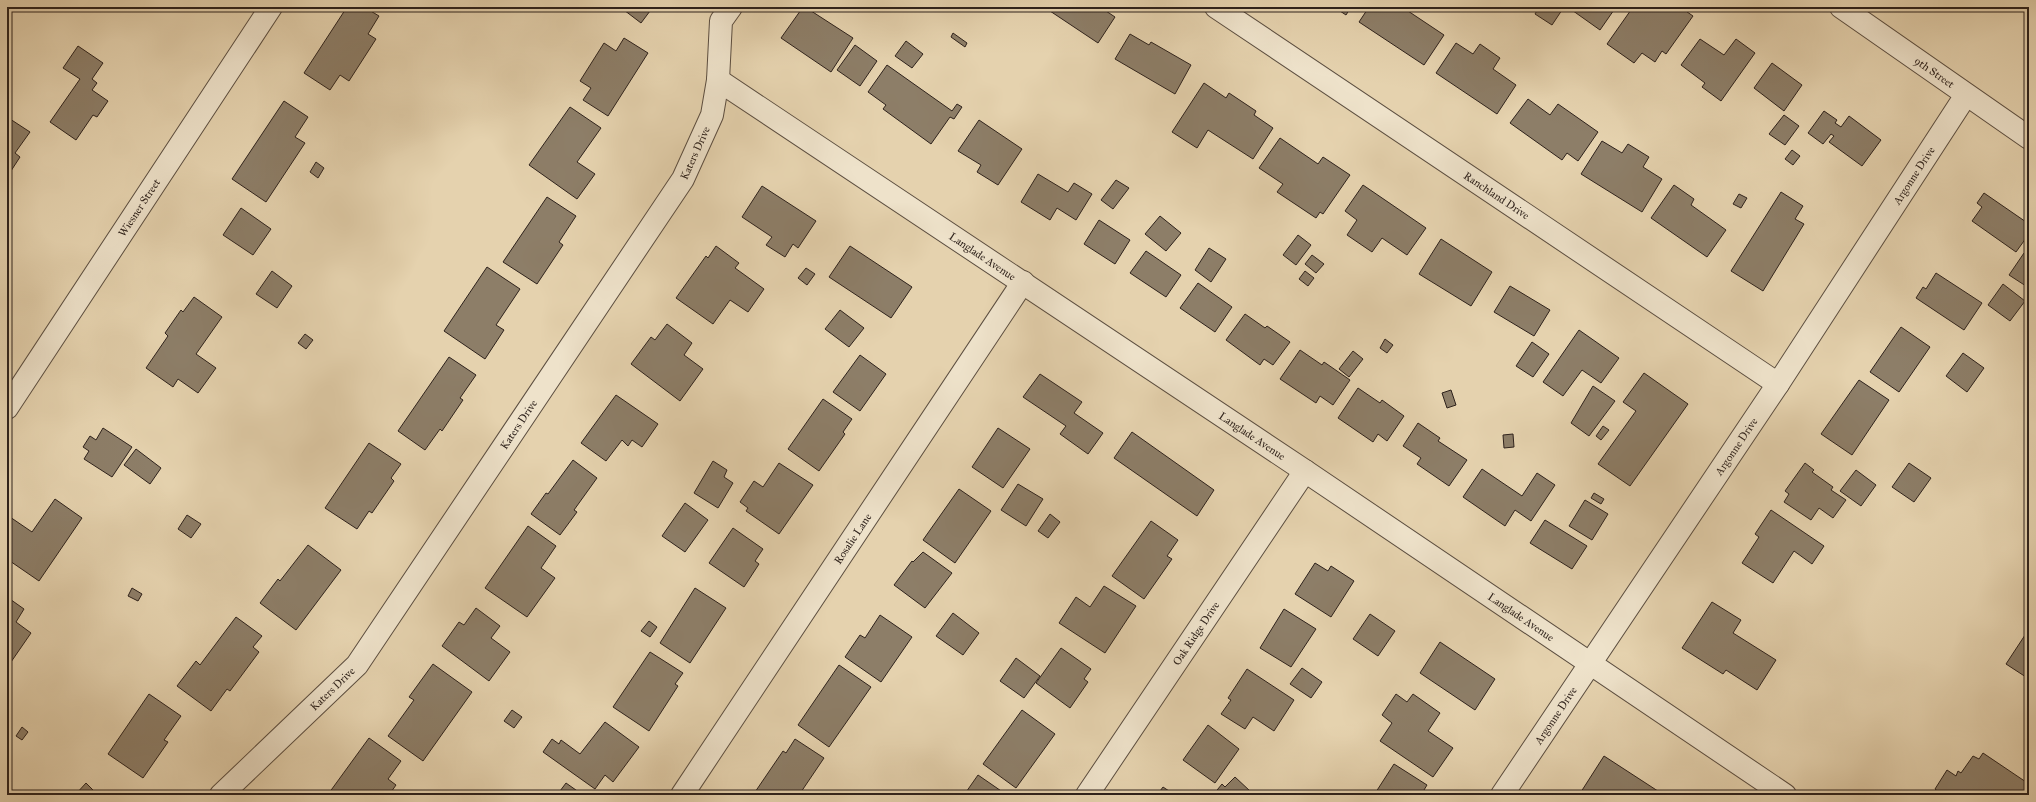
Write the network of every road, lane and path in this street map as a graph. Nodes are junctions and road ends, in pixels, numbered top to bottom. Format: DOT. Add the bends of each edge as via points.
graph roads {
  1 [pos="270,7"];
  2 [pos="731,7"];
  3 [pos="1216,7"];
  4 [pos="1841,7"];
  5 [pos="718,80"];
  6 [pos="1966,96"];
  7 [pos="2029,138"];
  8 [pos="1023,282"];
  9 [pos="1778,384"];
  10 [pos="7,408"];
  11 [pos="1305,471"];
  12 [pos="1591,663"];
  13 [pos="221,795"];
  14 [pos="682,795"];
  15 [pos="1087,795"];
  16 [pos="1502,795"];
  17 [pos="1785,795"];
  1 -- 10 [label="street, Wiesner Street"];
  2 -- 5 [label="street, Katers Drive" via="721,21"];
  3 -- 9 [label="street, Ranchland Drive"];
  4 -- 6 [label="street, 9th Street"];
  5 -- 8 [label="street, Langlade Avenue"];
  5 -- 13 [label="street, Katers Drive" via="712,115 684,180 357,665"];
  6 -- 7 [label="street, 9th Street"];
  6 -- 9 [label="street, Argonne Drive"];
  8 -- 11 [label="street, Langlade Avenue"];
  8 -- 14 [label="street, Rosalie Lane"];
  9 -- 12 [label="street, Argonne Drive"];
  11 -- 12 [label="street, Langlade Avenue"];
  11 -- 15 [label="street, Oak Ridge Drive"];
  12 -- 16 [label="street, Argonne Drive"];
  12 -- 17 [label="street, Langlade Avenue"];
}
